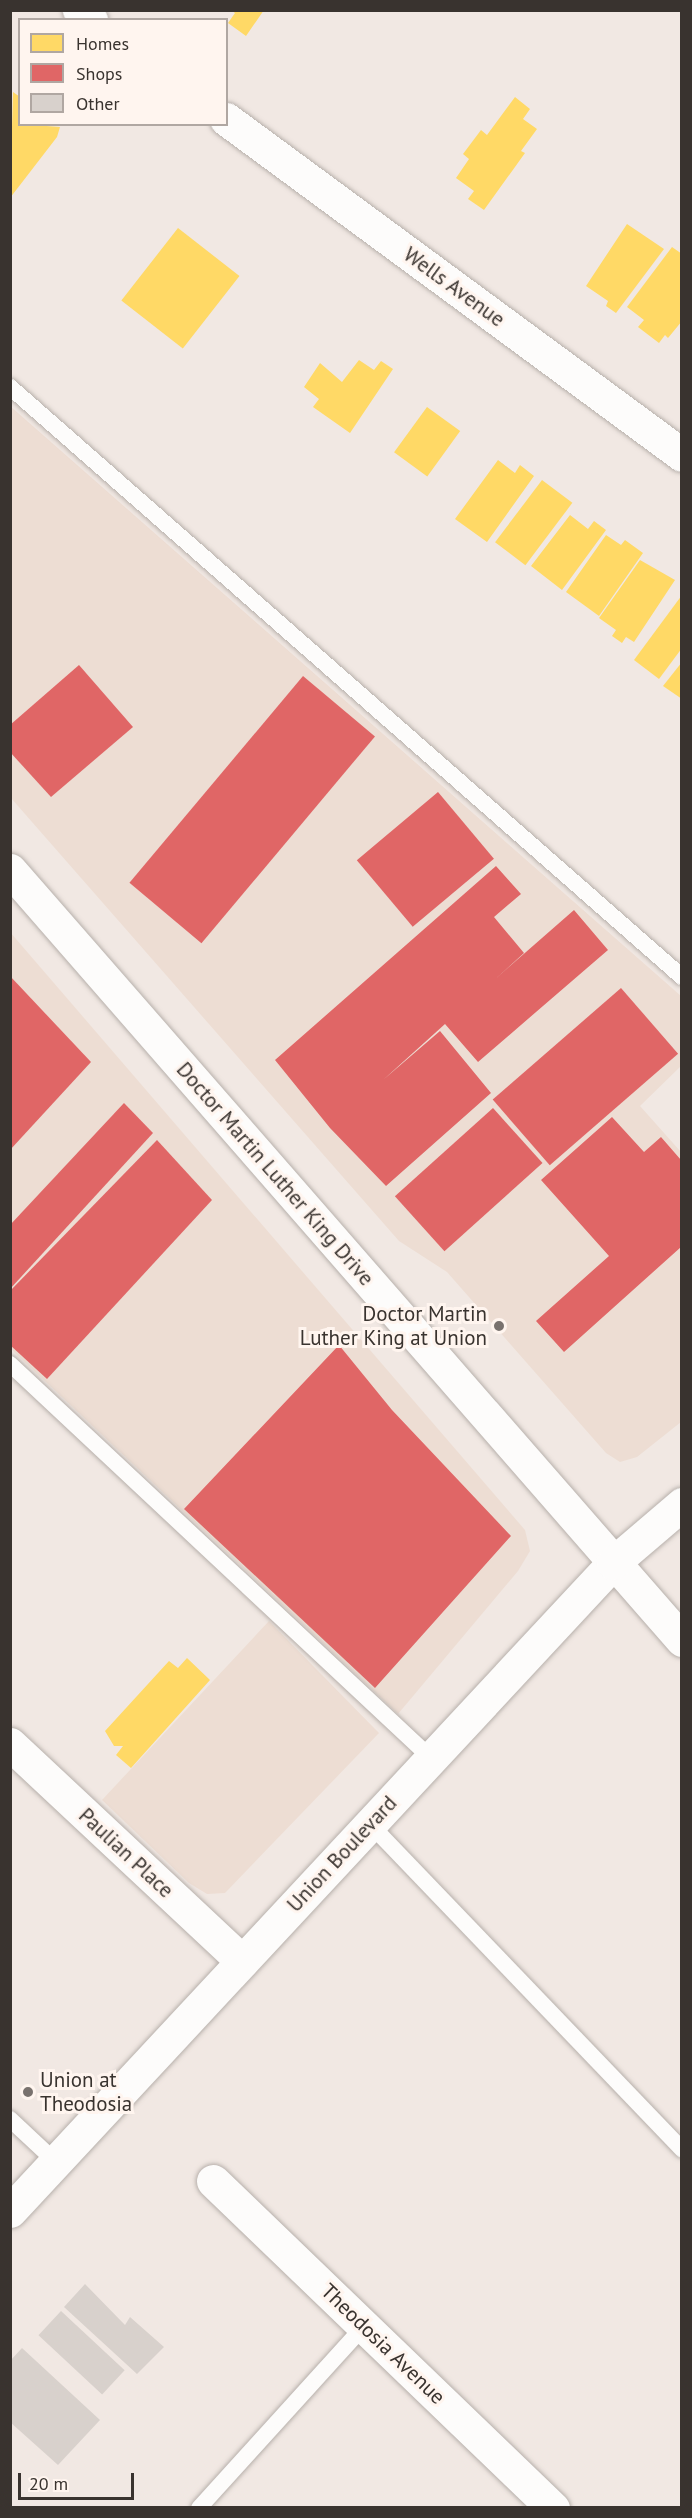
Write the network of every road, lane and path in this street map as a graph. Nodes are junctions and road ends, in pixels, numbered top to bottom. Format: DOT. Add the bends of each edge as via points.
graph roads {
  1 [pos="228,120"];
  2 [pos="10,387"];
  3 [pos="681,455"];
  4 [pos="10,870"];
  5 [pos="681,977"];
  6 [pos="10,1364"];
  7 [pos="681,1504"];
  8 [pos="613,1563"];
  9 [pos="681,1640"];
  10 [pos="10,1744"];
  11 [pos="432,1759"];
  12 [pos="370,1824"];
  13 [pos="242,1961"];
  14 [pos="10,2119"];
  15 [pos="681,2149"];
  16 [pos="56,2162"];
  17 [pos="213,2181"];
  18 [pos="11,2208"];
  19 [pos="364,2326"];
  20 [pos="199,2508"];
  21 [pos="553,2508"];
  1 -- 3 [label="main road, Wells Avenue"];
  2 -- 5 [label="lane"];
  4 -- 8 [label="main road, Doctor Martin Luther King Drive"];
  6 -- 11 [label="lane"];
  7 -- 8 [label="main road, Union Boulevard"];
  8 -- 9 [label="main road, Doctor Martin Luther King Drive"];
  8 -- 11 [label="main road, Union Boulevard"];
  10 -- 13 [label="main road, Paulian Place"];
  11 -- 12 [label="main road, Union Boulevard"];
  12 -- 13 [label="main road, Union Boulevard"];
  12 -- 15 [label="lane"];
  13 -- 16 [label="main road, Union Boulevard"];
  14 -- 16 [label="lane"];
  16 -- 18 [label="main road, Union Boulevard"];
  17 -- 19 [label="main road, Theodosia Avenue"];
  19 -- 20 [label="lane"];
  19 -- 21 [label="main road, Theodosia Avenue"];
}
